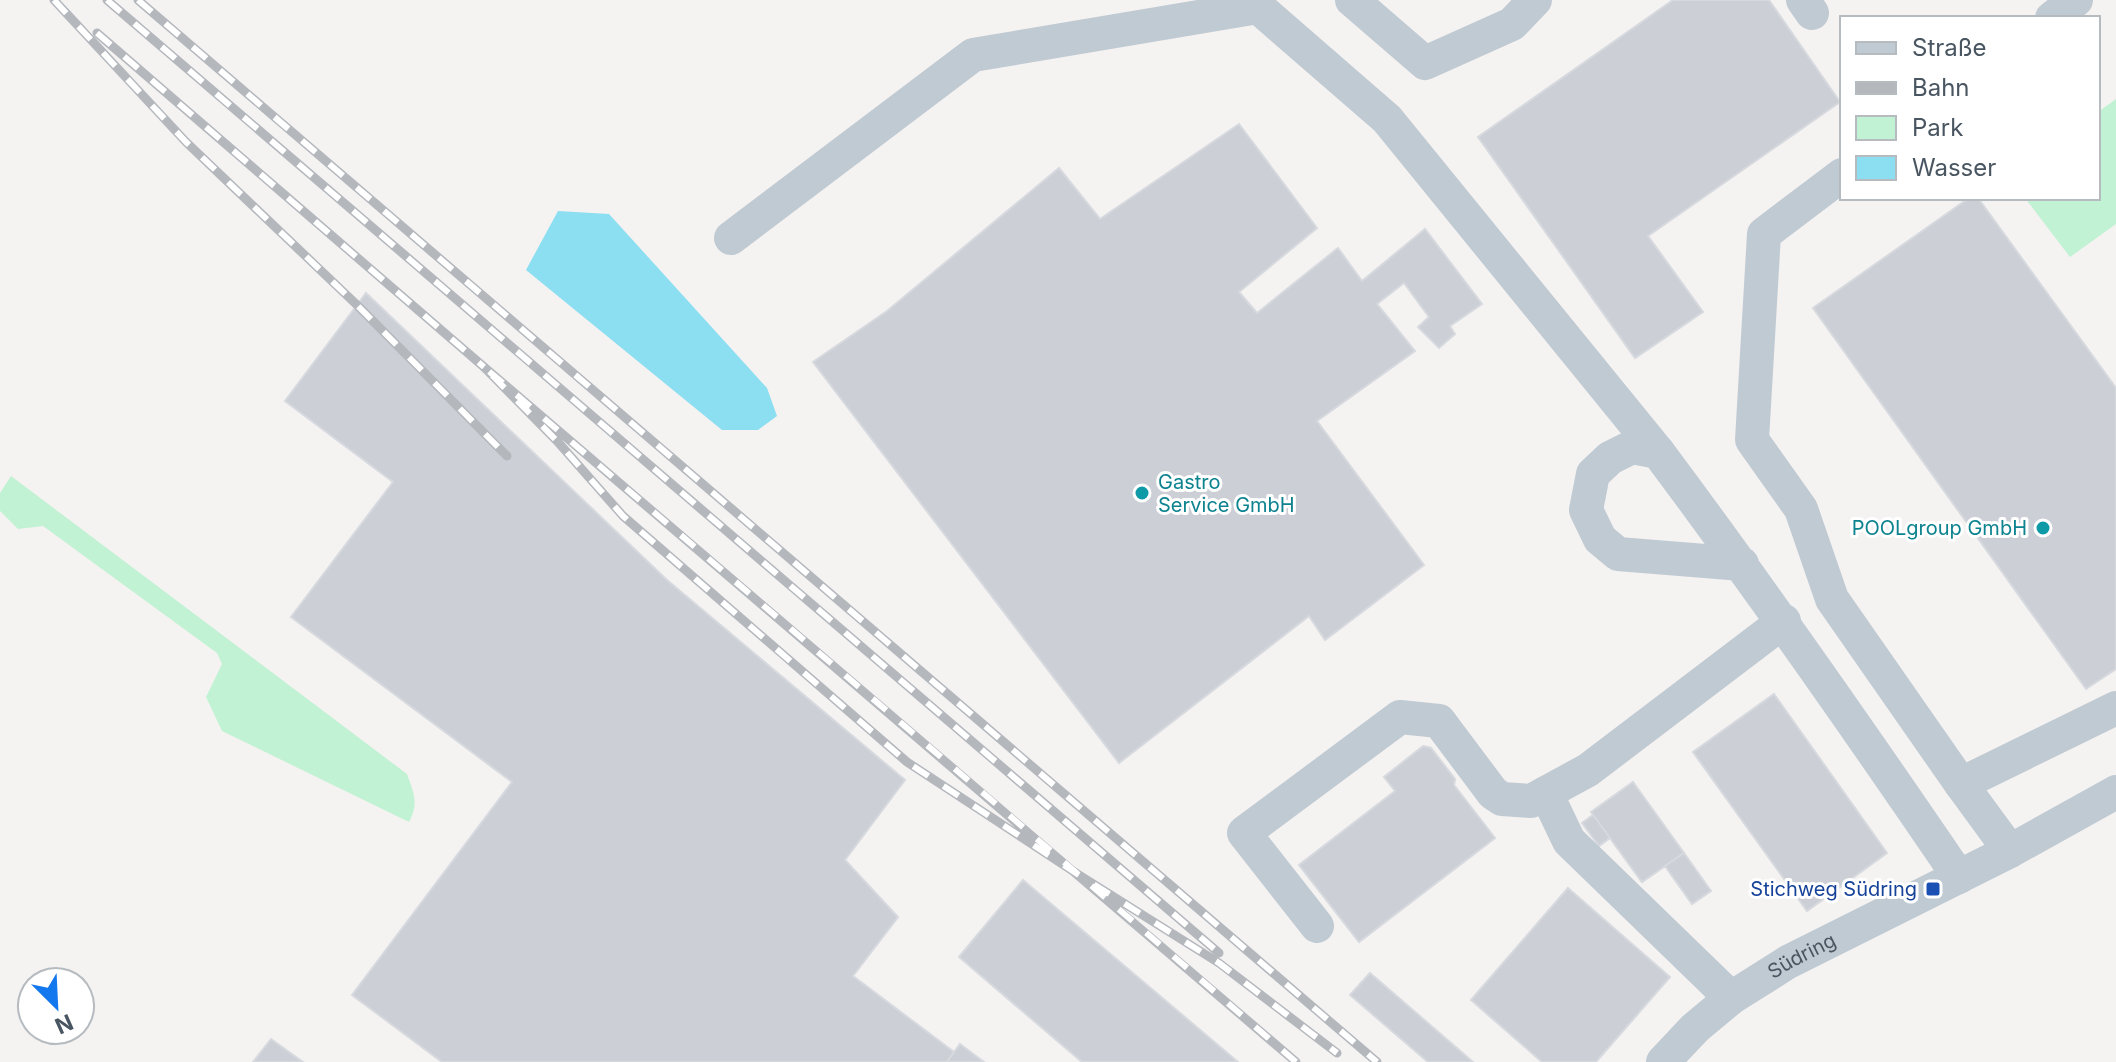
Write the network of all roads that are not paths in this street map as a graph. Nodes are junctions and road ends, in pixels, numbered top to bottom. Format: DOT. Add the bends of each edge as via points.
graph roads {
  1 [pos="1352,0"];
  2 [pos="1535,0"];
  3 [pos="2076,0"];
  4 [pos="2055,16"];
  5 [pos="1840,177"];
  6 [pos="731,238"];
  7 [pos="1658,452"];
  8 [pos="1742,564"];
  9 [pos="1784,621"];
  10 [pos="2116,708"];
  11 [pos="1961,784"];
  12 [pos="2116,792"];
  13 [pos="1546,793"];
  14 [pos="2010,851"];
  15 [pos="1959,877"];
  16 [pos="1317,926"];
  17 [pos="1731,998"];
  18 [pos="1663,1062"];
  1 -- 2 [label="street" via="1425,63 1512,24"];
  3 -- 4 [label="street"];
  5 -- 11 [label="street" via="1764,234 1752,440 1801,509 1832,599"];
  6 -- 7 [label="street" via="973,55 1258,7 1387,119"];
  7 -- 8 [label="street"];
  7 -- 8 [label="street" via="1632,447 1593,474 1586,510 1600,539 1618,554"];
  8 -- 9 [label="street"];
  9 -- 13 [label="street" via="1588,770"];
  9 -- 15 [label="street"];
  10 -- 11 [label="street"];
  11 -- 14 [label="street"];
  12 -- 14 [label="street, Südring"];
  13 -- 16 [label="street" via="1531,801 1502,799 1439,721 1400,717 1244,833"];
  13 -- 17 [label="street" via="1569,841"];
  14 -- 15 [label="street, Südring"];
  15 -- 17 [label="street, Südring" via="1788,962"];
  17 -- 18 [label="street, Südring"];
}
